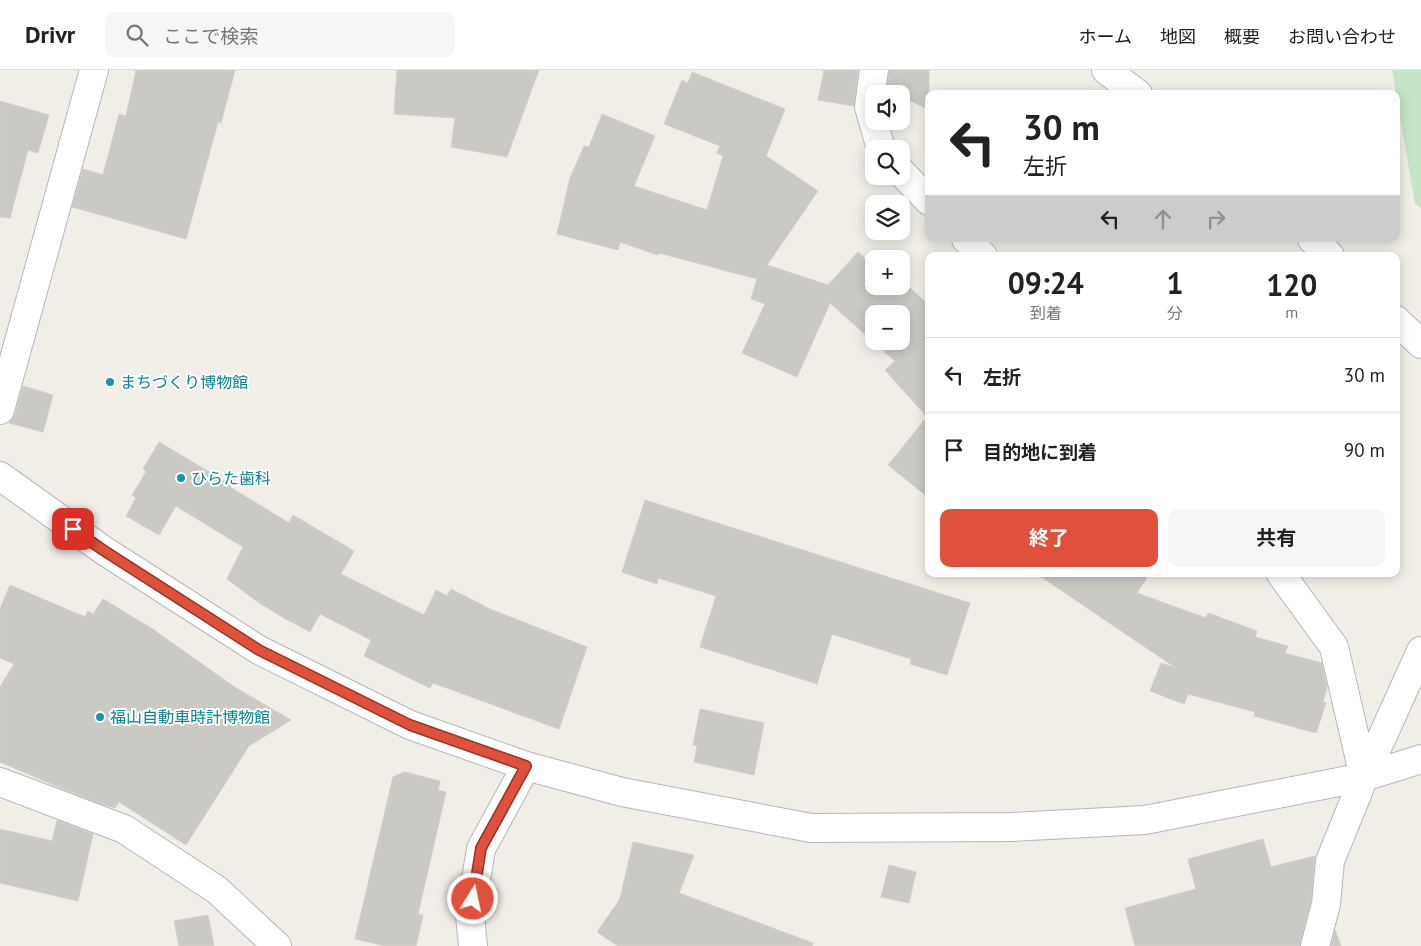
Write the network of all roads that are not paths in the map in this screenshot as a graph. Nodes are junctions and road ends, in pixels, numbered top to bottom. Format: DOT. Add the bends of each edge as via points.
graph roads {
  1 [pos="94,70"];
  2 [pos="874,70"];
  3 [pos="1106,70"];
  4 [pos="1133,90"];
  5 [pos="878,140"];
  6 [pos="910,181"];
  7 [pos="925,197"];
  8 [pos="969,242"];
  9 [pos="1315,242"];
  10 [pos="979,252"];
  11 [pos="1326,252"];
  12 [pos="1400,324"];
  13 [pos="1421,344"];
  14 [pos="0,410"];
  15 [pos="0,476"];
  16 [pos="1283,577"];
  17 [pos="1421,651"];
  18 [pos="1421,759"];
  19 [pos="526,766"];
  20 [pos="1364,777"];
  21 [pos="0,782"];
  22 [pos="277,946"];
  23 [pos="473,946"];
  24 [pos="1315,946"];
  1 -- 14 [label="street"];
  2 -- 5 [label="street" via="869,107"];
  3 -- 4 [label="street"];
  6 -- 7 [label="street"];
  8 -- 10 [label="street"];
  9 -- 11 [label="street"];
  12 -- 13 [label="street"];
  15 -- 19 [label="street" via="103,550 259,650 410,725"];
  16 -- 20 [label="street" via="1334,647"];
  17 -- 20 [label="street"];
  18 -- 20 [label="street"];
  19 -- 20 [label="street" via="622,792 811,828 1012,827 1145,820"];
  19 -- 23 [label="street" via="481,848 470,916"];
  20 -- 24 [label="street" via="1330,861 1326,904"];
  21 -- 22 [label="street" via="124,829 217,890"];
}
